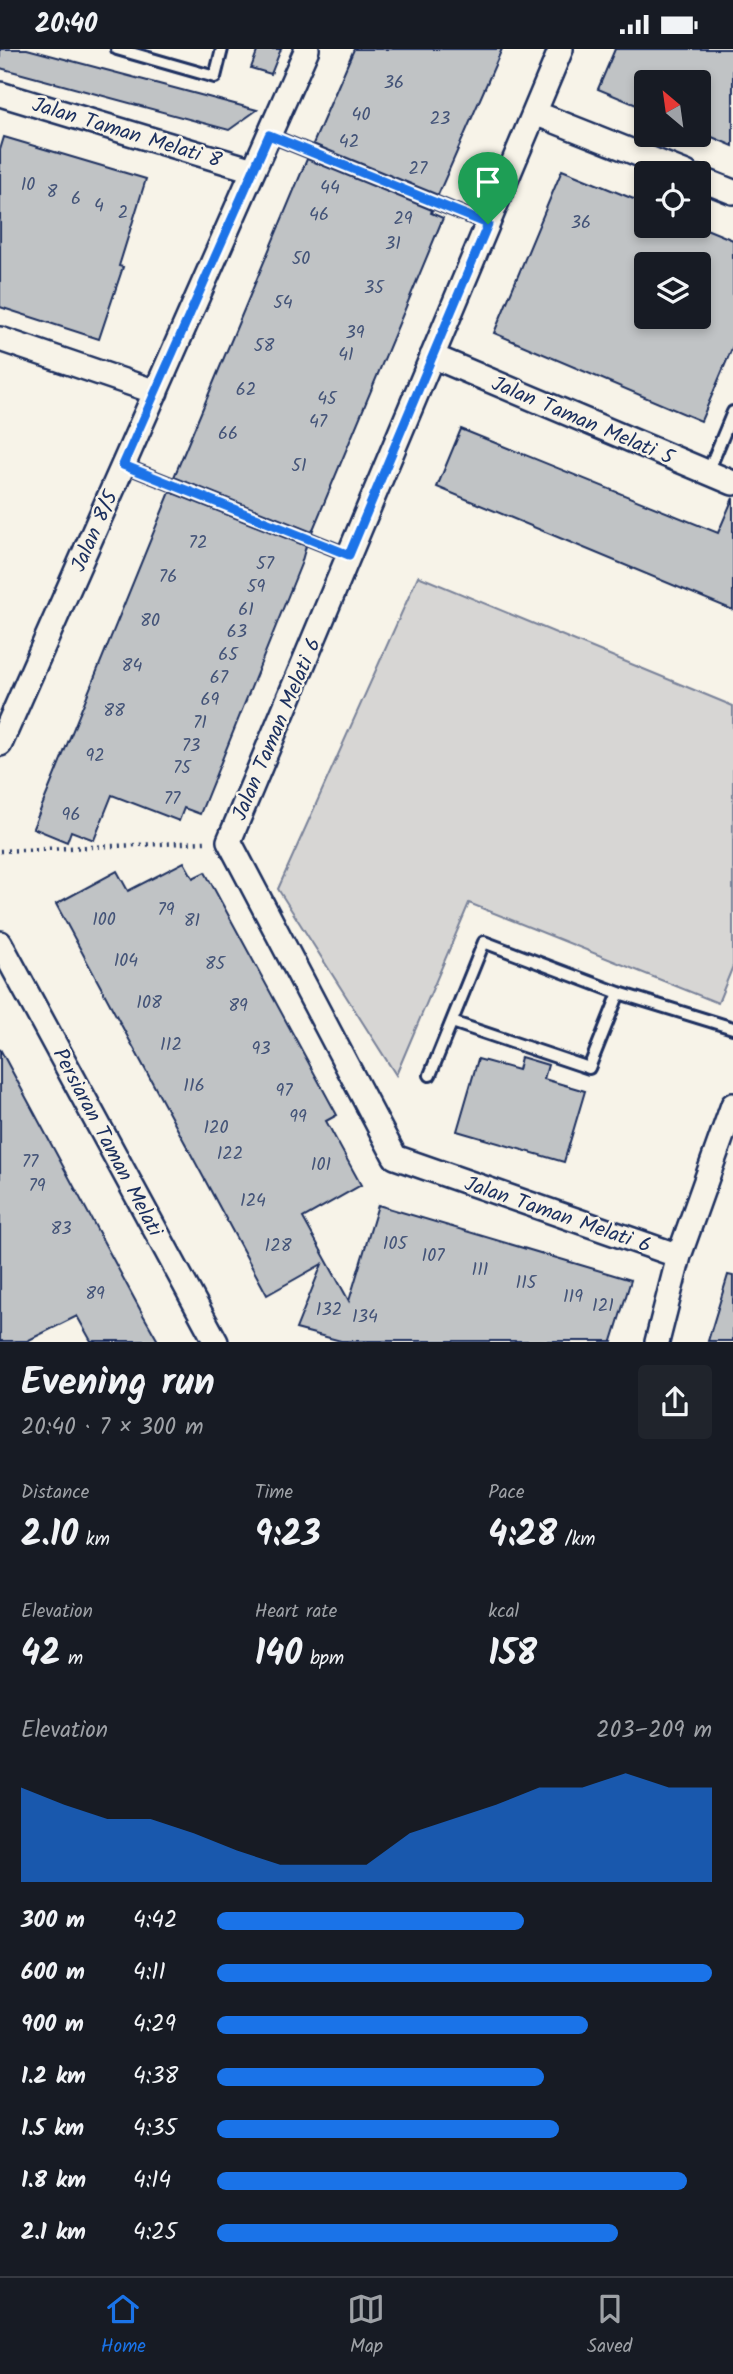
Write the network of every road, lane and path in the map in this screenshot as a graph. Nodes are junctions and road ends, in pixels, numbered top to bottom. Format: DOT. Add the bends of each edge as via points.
graph roads {
  1 [pos="117,49"];
  2 [pos="222,49"];
  3 [pos="307,49"];
  4 [pos="561,49"];
  5 [pos="0,94"];
  6 [pos="534,113"];
  7 [pos="269,135"];
  8 [pos="656,161"];
  9 [pos="253,170"];
  10 [pos="711,183"];
  11 [pos="733,192"];
  12 [pos="488,224"];
  13 [pos="0,339"];
  14 [pos="432,356"];
  15 [pos="156,392"];
  16 [pos="733,412"];
  17 [pos="123,465"];
  18 [pos="708,472"];
  19 [pos="733,483"];
  20 [pos="349,555"];
  21 [pos="0,744"];
  22 [pos="229,841"];
  23 [pos="0,852"];
  24 [pos="0,943"];
  25 [pos="619,993"];
  26 [pos="452,1022"];
  27 [pos="733,1028"];
  28 [pos="430,1075"];
  29 [pos="733,1105"];
  30 [pos="680,1256"];
  31 [pos="216,1342"];
  32 [pos="657,1342"];
  1 -- 2 [label="lane" via="215,77"];
  3 -- 7 [label="street, Jalan 8/5"];
  4 -- 6 [label="street, Jalan Taman Melati 6"];
  5 -- 9 [label="street, Jalan Taman Melati 8"];
  6 -- 8 [label="street"];
  6 -- 12 [label="street, Jalan Taman Melati 6"];
  7 -- 9 [label="street, Jalan 8/5"];
  7 -- 12 [label="lane"];
  9 -- 15 [label="street, Jalan 8/5"];
  10 -- 11 [label="street"];
  12 -- 14 [label="street, Jalan Taman Melati 6"];
  13 -- 15 [label="street"];
  14 -- 18 [label="street, Jalan Taman Melati 5"];
  14 -- 20 [label="street, Jalan Taman Melati 6"];
  15 -- 17 [label="street, Jalan 8/5"];
  16 -- 18 [label="lane"];
  17 -- 20 [label="lane"];
  17 -- 21 [label="street, Jalan 8/5"];
  18 -- 19 [label="street, Jalan Taman Melati 5"];
  20 -- 22 [label="street, Jalan Taman Melati 6"];
  22 -- 23 [label="path"];
  22 -- 30 [label="street, Jalan Taman Melati 6" via="395,1157"];
  24 -- 31 [label="street, Persiaran Taman Melati"];
  25 -- 26 [label="lane" via="589,1068"];
  25 -- 26 [label="lane" via="484,942"];
  25 -- 27 [label="lane"];
  26 -- 28 [label="lane"];
  29 -- 30 [label="street"];
  30 -- 32 [label="street"];
}
